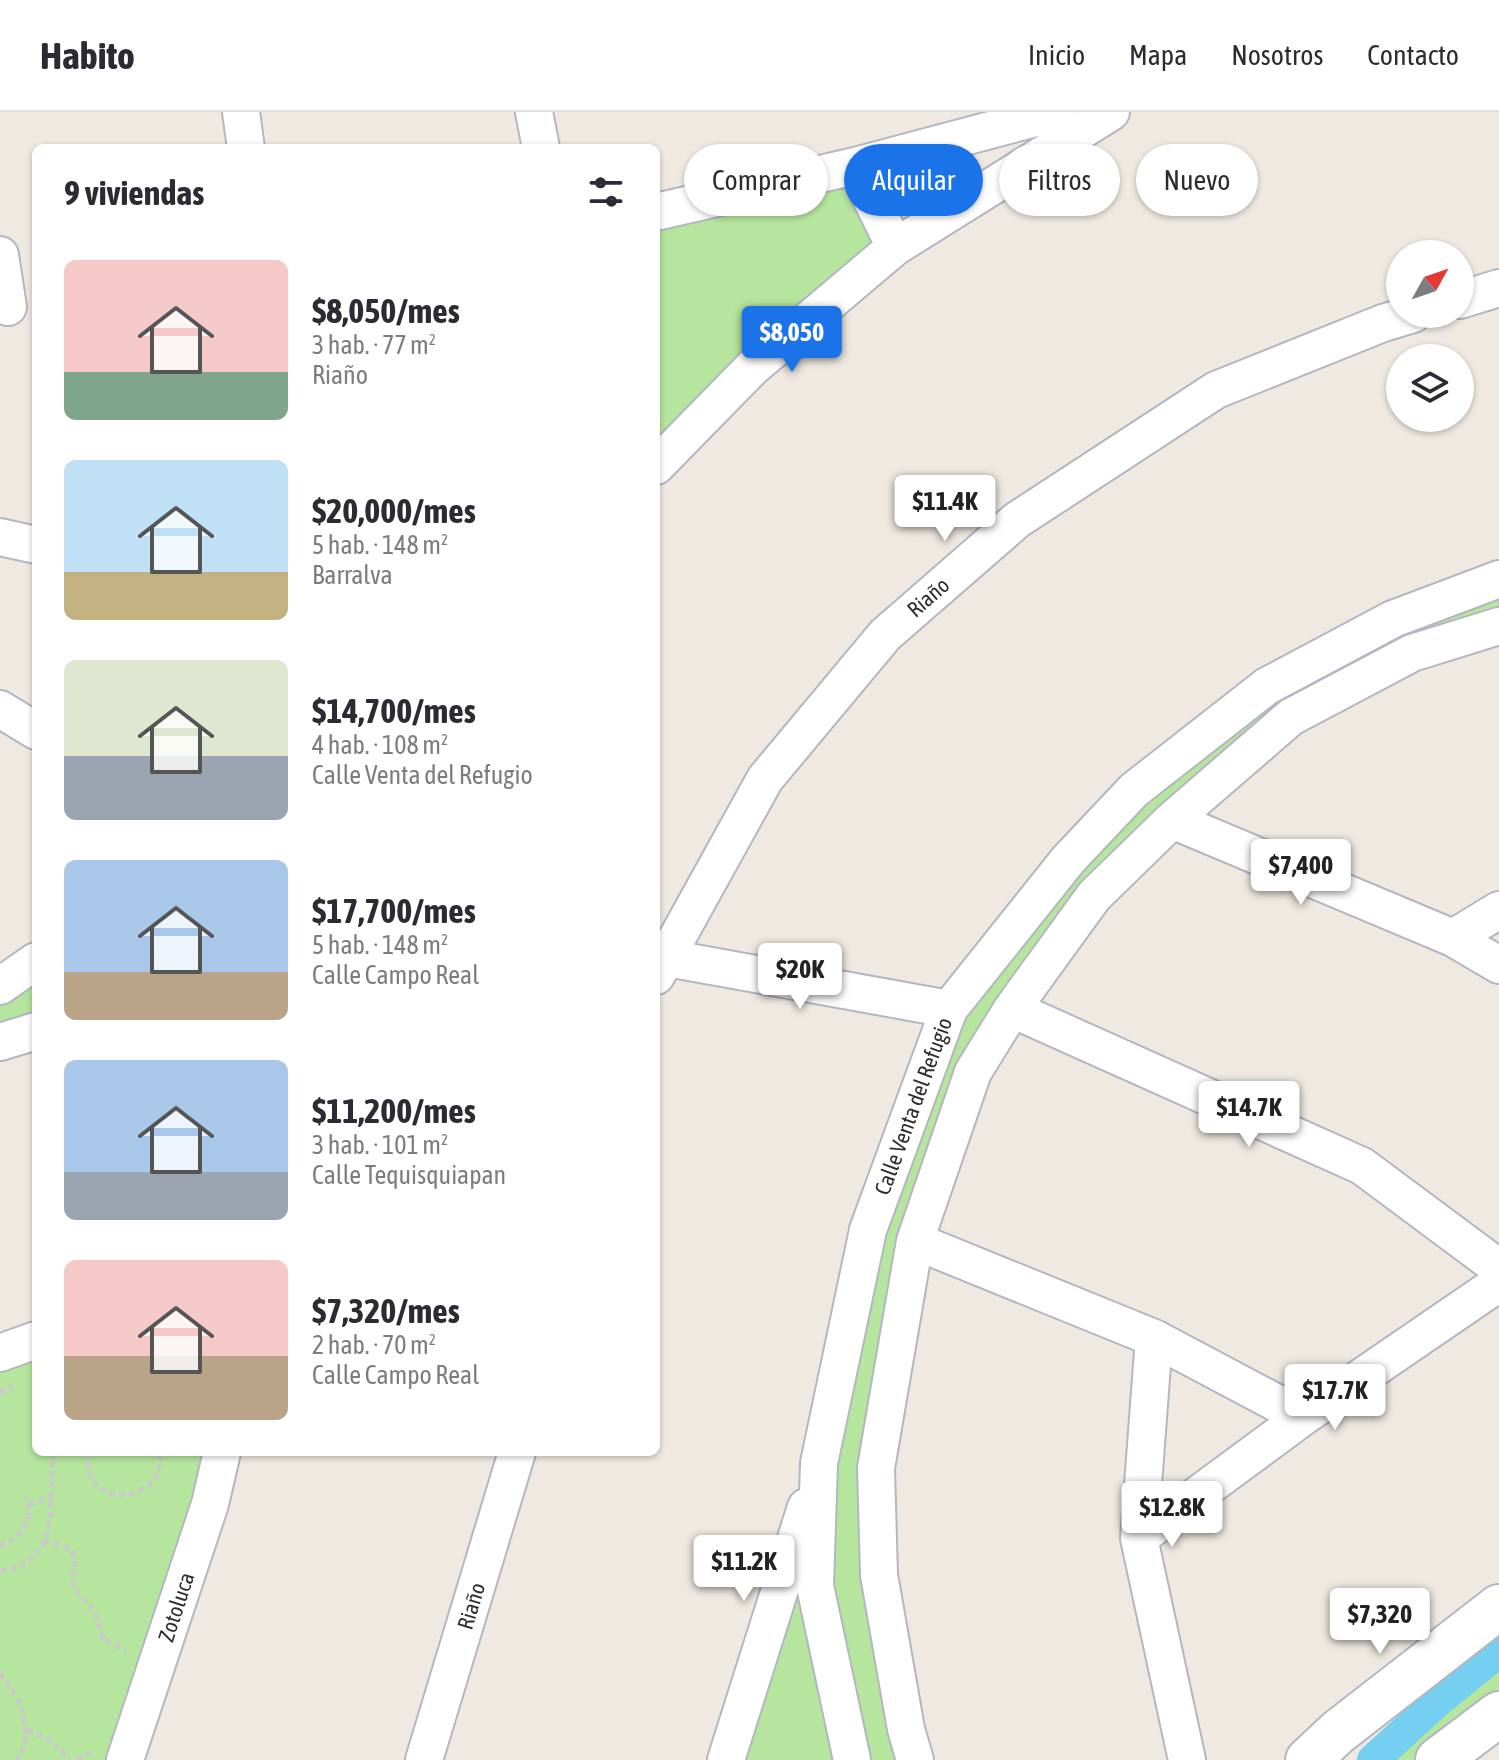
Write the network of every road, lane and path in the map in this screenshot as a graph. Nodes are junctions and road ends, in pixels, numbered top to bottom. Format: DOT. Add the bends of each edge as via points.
graph roads {
  1 [pos="241,112"];
  2 [pos="534,112"];
  3 [pos="1058,112"];
  4 [pos="1111,112"];
  5 [pos="245,144"];
  6 [pos="540,144"];
  7 [pos="938,144"];
  8 [pos="844,169"];
  9 [pos="660,211"];
  10 [pos="880,216"];
  11 [pos="895,247"];
  12 [pos="0,255"];
  13 [pos="1499,288"];
  14 [pos="1474,296"];
  15 [pos="15,308"];
  16 [pos="1386,322"];
  17 [pos="660,462"];
  18 [pos="0,537"];
  19 [pos="32,544"];
  20 [pos="1499,579"];
  21 [pos="1499,626"];
  22 [pos="0,709"];
  23 [pos="32,729"];
  24 [pos="1172,820"];
  25 [pos="1499,910"];
  26 [pos="1453,938"];
  27 [pos="660,960"];
  28 [pos="660,962"];
  29 [pos="32,964"];
  30 [pos="1499,965"];
  31 [pos="0,986"];
  32 [pos="949,1009"];
  33 [pos="1012,1009"];
  34 [pos="32,1032"];
  35 [pos="0,1042"];
  36 [pos="915,1241"];
  37 [pos="1499,1268"];
  38 [pos="1499,1283"];
  39 [pos="1154,1338"];
  40 [pos="32,1341"];
  41 [pos="0,1353"];
  42 [pos="1303,1417"];
  43 [pos="54,1456"];
  44 [pos="88,1456"];
  45 [pos="160,1456"];
  46 [pos="221,1456"];
  47 [pos="516,1456"];
  48 [pos="819,1463"];
  49 [pos="876,1468"];
  50 [pos="26,1496"];
  51 [pos="52,1497"];
  52 [pos="29,1504"];
  53 [pos="1139,1538"];
  54 [pos="44,1542"];
  55 [pos="0,1546"];
  56 [pos="0,1571"];
  57 [pos="1499,1607"];
  58 [pos="131,1652"];
  59 [pos="0,1674"];
  60 [pos="1499,1714"];
  61 [pos="27,1731"];
  62 [pos="17,1760"];
  63 [pos="69,1760"];
  64 [pos="125,1760"];
  65 [pos="424,1760"];
  66 [pos="726,1760"];
  67 [pos="852,1760"];
  68 [pos="915,1760"];
  69 [pos="1187,1760"];
  70 [pos="1308,1760"];
  71 [pos="1438,1760"];
  1 -- 5 [label="street"];
  2 -- 6 [label="street"];
  3 -- 7 [label="street"];
  4 -- 11 [label="street"];
  8 -- 9 [label="street"];
  10 -- 11 [label="street"];
  11 -- 17 [label="street" via="752,368"];
  12 -- 15 [label="street"];
  13 -- 14 [label="street"];
  16 -- 27 [label="street, Riaño" via="1216,390 1017,520 885,635 765,779"];
  18 -- 19 [label="street"];
  20 -- 32 [label="street, Calle Venta del Refugio" via="1393,619 1267,686 1146,780 1068,860"];
  21 -- 24 [label="street, Calle Venta del Refugio" via="1412,653 1291,717"];
  22 -- 23 [label="street"];
  24 -- 26 [label="street"];
  24 -- 33 [label="street, Calle Venta del Refugio" via="1094,896"];
  25 -- 26 [label="street"];
  26 -- 30 [label="street"];
  28 -- 32 [label="street"];
  29 -- 31 [label="street"];
  32 -- 48 [label="street, Calle Venta del Refugio" via="868,1230"];
  33 -- 36 [label="street, Calle Venta del Refugio" via="973,1072"];
  33 -- 37 [label="street" via="1362,1166"];
  34 -- 35 [label="street"];
  36 -- 39 [label="street"];
  36 -- 49 [label="street, Calle Venta del Refugio"];
  38 -- 42 [label="street"];
  39 -- 42 [label="street"];
  39 -- 53 [label="street"];
  40 -- 41 [label="street"];
  42 -- 53 [label="street"];
  43 -- 51 [label="path"];
  44 -- 45 [label="path" via="89,1473 102,1489 121,1496 142,1491 158,1474"];
  46 -- 64 [label="street, Zotoluca"];
  47 -- 65 [label="street, Riaño"];
  48 -- 49 [label="street"];
  48 -- 66 [label="street"];
  48 -- 67 [label="street, Calle Venta del Refugio" via="815,1586"];
  49 -- 68 [label="street, Calle Venta del Refugio" via="879,1575"];
  50 -- 52 [label="path"];
  51 -- 52 [label="path"];
  51 -- 54 [label="path"];
  52 -- 55 [label="path" via="25,1527"];
  53 -- 69 [label="street"];
  54 -- 56 [label="path" via="28,1561"];
  54 -- 58 [label="path" via="73,1554 76,1592 96,1614 104,1639"];
  57 -- 70 [label="street"];
  59 -- 61 [label="path" via="21,1703"];
  60 -- 71 [label="street"];
  61 -- 62 [label="path"];
  61 -- 63 [label="path" via="43,1735"];
}
